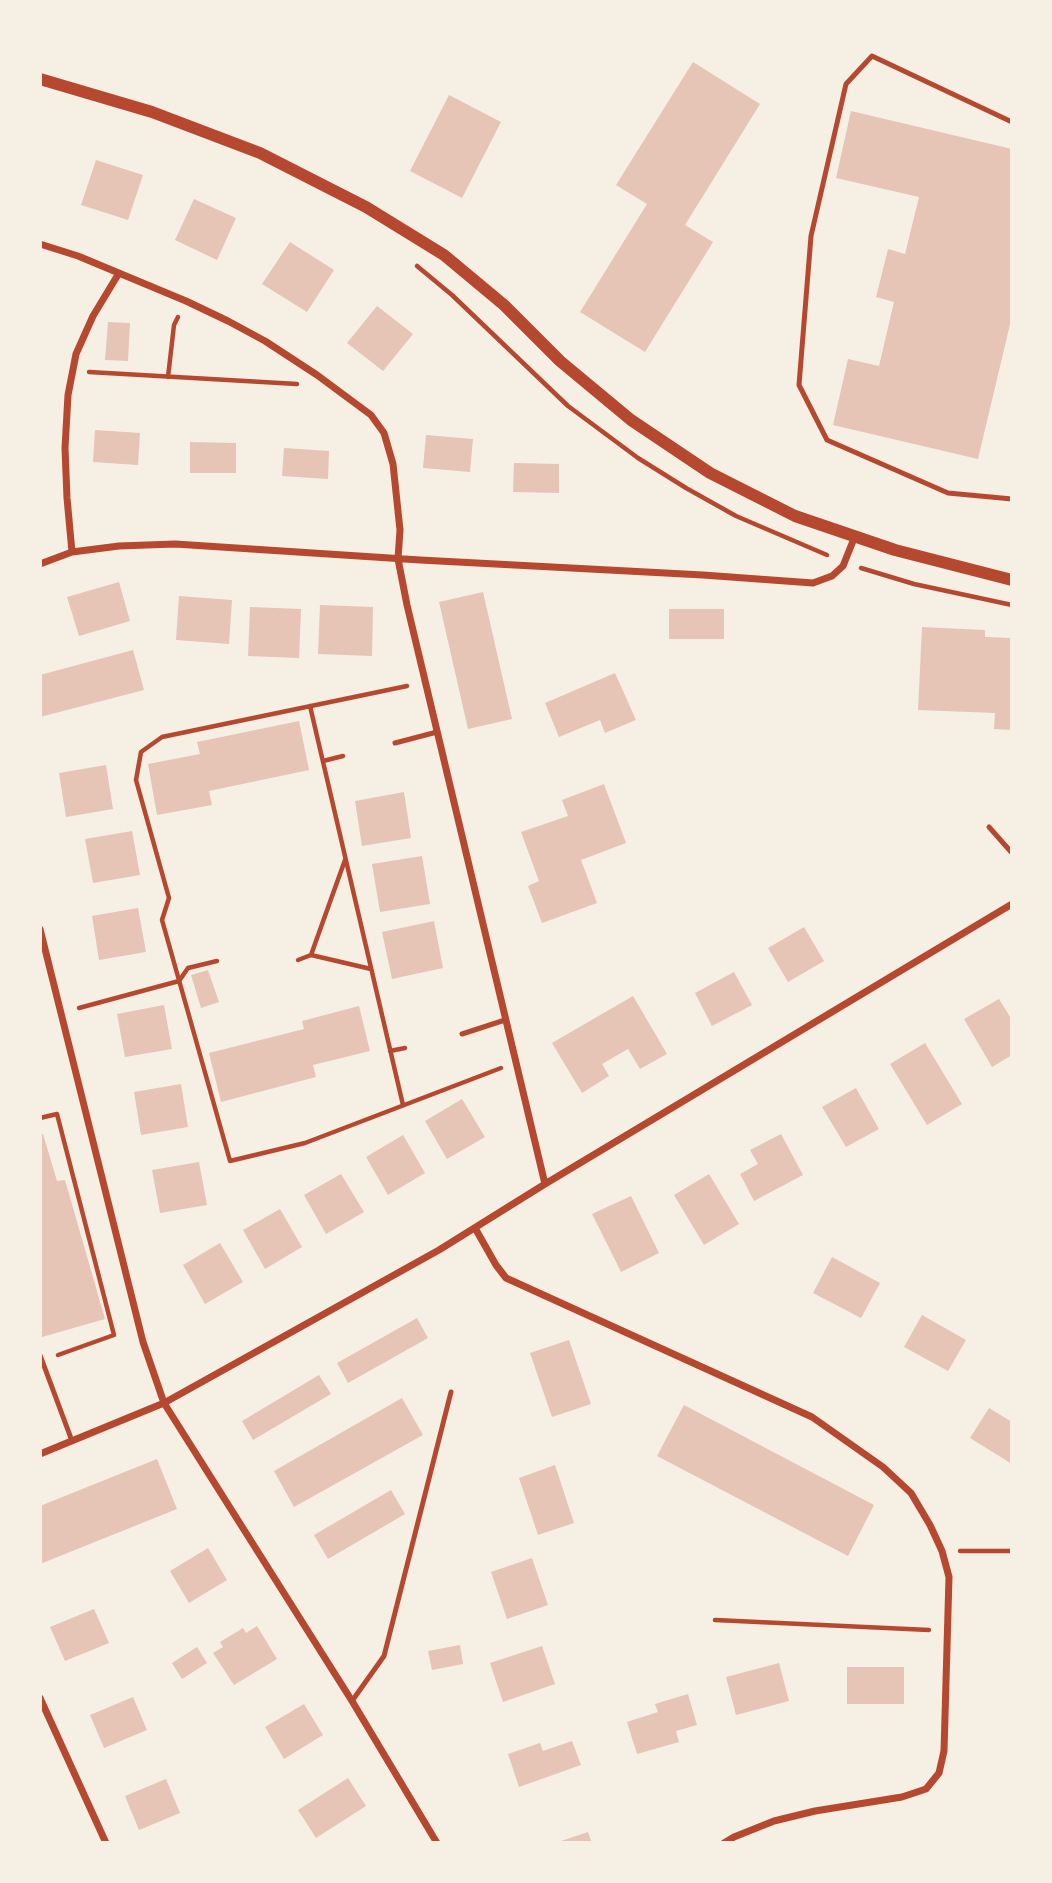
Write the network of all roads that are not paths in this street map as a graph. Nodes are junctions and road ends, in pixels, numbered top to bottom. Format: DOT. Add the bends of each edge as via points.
graph roads {
  1 [pos="40,79"];
  2 [pos="1012,122"];
  3 [pos="40,244"];
  4 [pos="119,273"];
  5 [pos="1012,499"];
  6 [pos="855,536"];
  7 [pos="72,552"];
  8 [pos="398,559"];
  9 [pos="40,564"];
  10 [pos="1012,580"];
  11 [pos="437,732"];
  12 [pos="395,743"];
  13 [pos="989,827"];
  14 [pos="1012,853"];
  15 [pos="1012,904"];
  16 [pos="40,929"];
  17 [pos="505,1020"];
  18 [pos="462,1034"];
  19 [pos="545,1184"];
  20 [pos="475,1228"];
  21 [pos="41,1358"];
  22 [pos="451,1392"];
  23 [pos="164,1403"];
  24 [pos="72,1441"];
  25 [pos="40,1454"];
  26 [pos="40,1698"];
  27 [pos="352,1701"];
  28 [pos="106,1843"];
  29 [pos="437,1843"];
  30 [pos="724,1843"];
  1 -- 6 [label="street" via="152,112 260,153 366,206 444,255 631,420 710,473 795,516"];
  2 -- 5 [label="lane" via="872,55 846,84 811,236 799,385 827,440 948,493"];
  3 -- 4 [label="street"];
  4 -- 7 [label="street" via="93,316 72,371 65,449"];
  4 -- 8 [label="street" via="265,341 371,415 384,433 393,464 400,530"];
  6 -- 8 [label="street" via="845,562 832,576 813,583"];
  6 -- 10 [label="street"];
  7 -- 8 [label="street" via="175,544"];
  7 -- 9 [label="street"];
  8 -- 11 [label="street"];
  11 -- 12 [label="lane"];
  11 -- 17 [label="street"];
  13 -- 14 [label="lane"];
  15 -- 19 [label="street"];
  16 -- 23 [label="street" via="143,1342"];
  17 -- 18 [label="lane"];
  17 -- 19 [label="street"];
  19 -- 20 [label="street"];
  20 -- 23 [label="street"];
  20 -- 30 [label="street" via="506,1278 812,1417 883,1467 911,1493 942,1551 949,1577 944,1751 939,1773 926,1789 902,1797 774,1821"];
  21 -- 24 [label="lane"];
  22 -- 27 [label="lane" via="384,1656"];
  23 -- 24 [label="street"];
  23 -- 27 [label="street"];
  24 -- 25 [label="street"];
  26 -- 28 [label="street"];
  27 -- 29 [label="street"];
}
